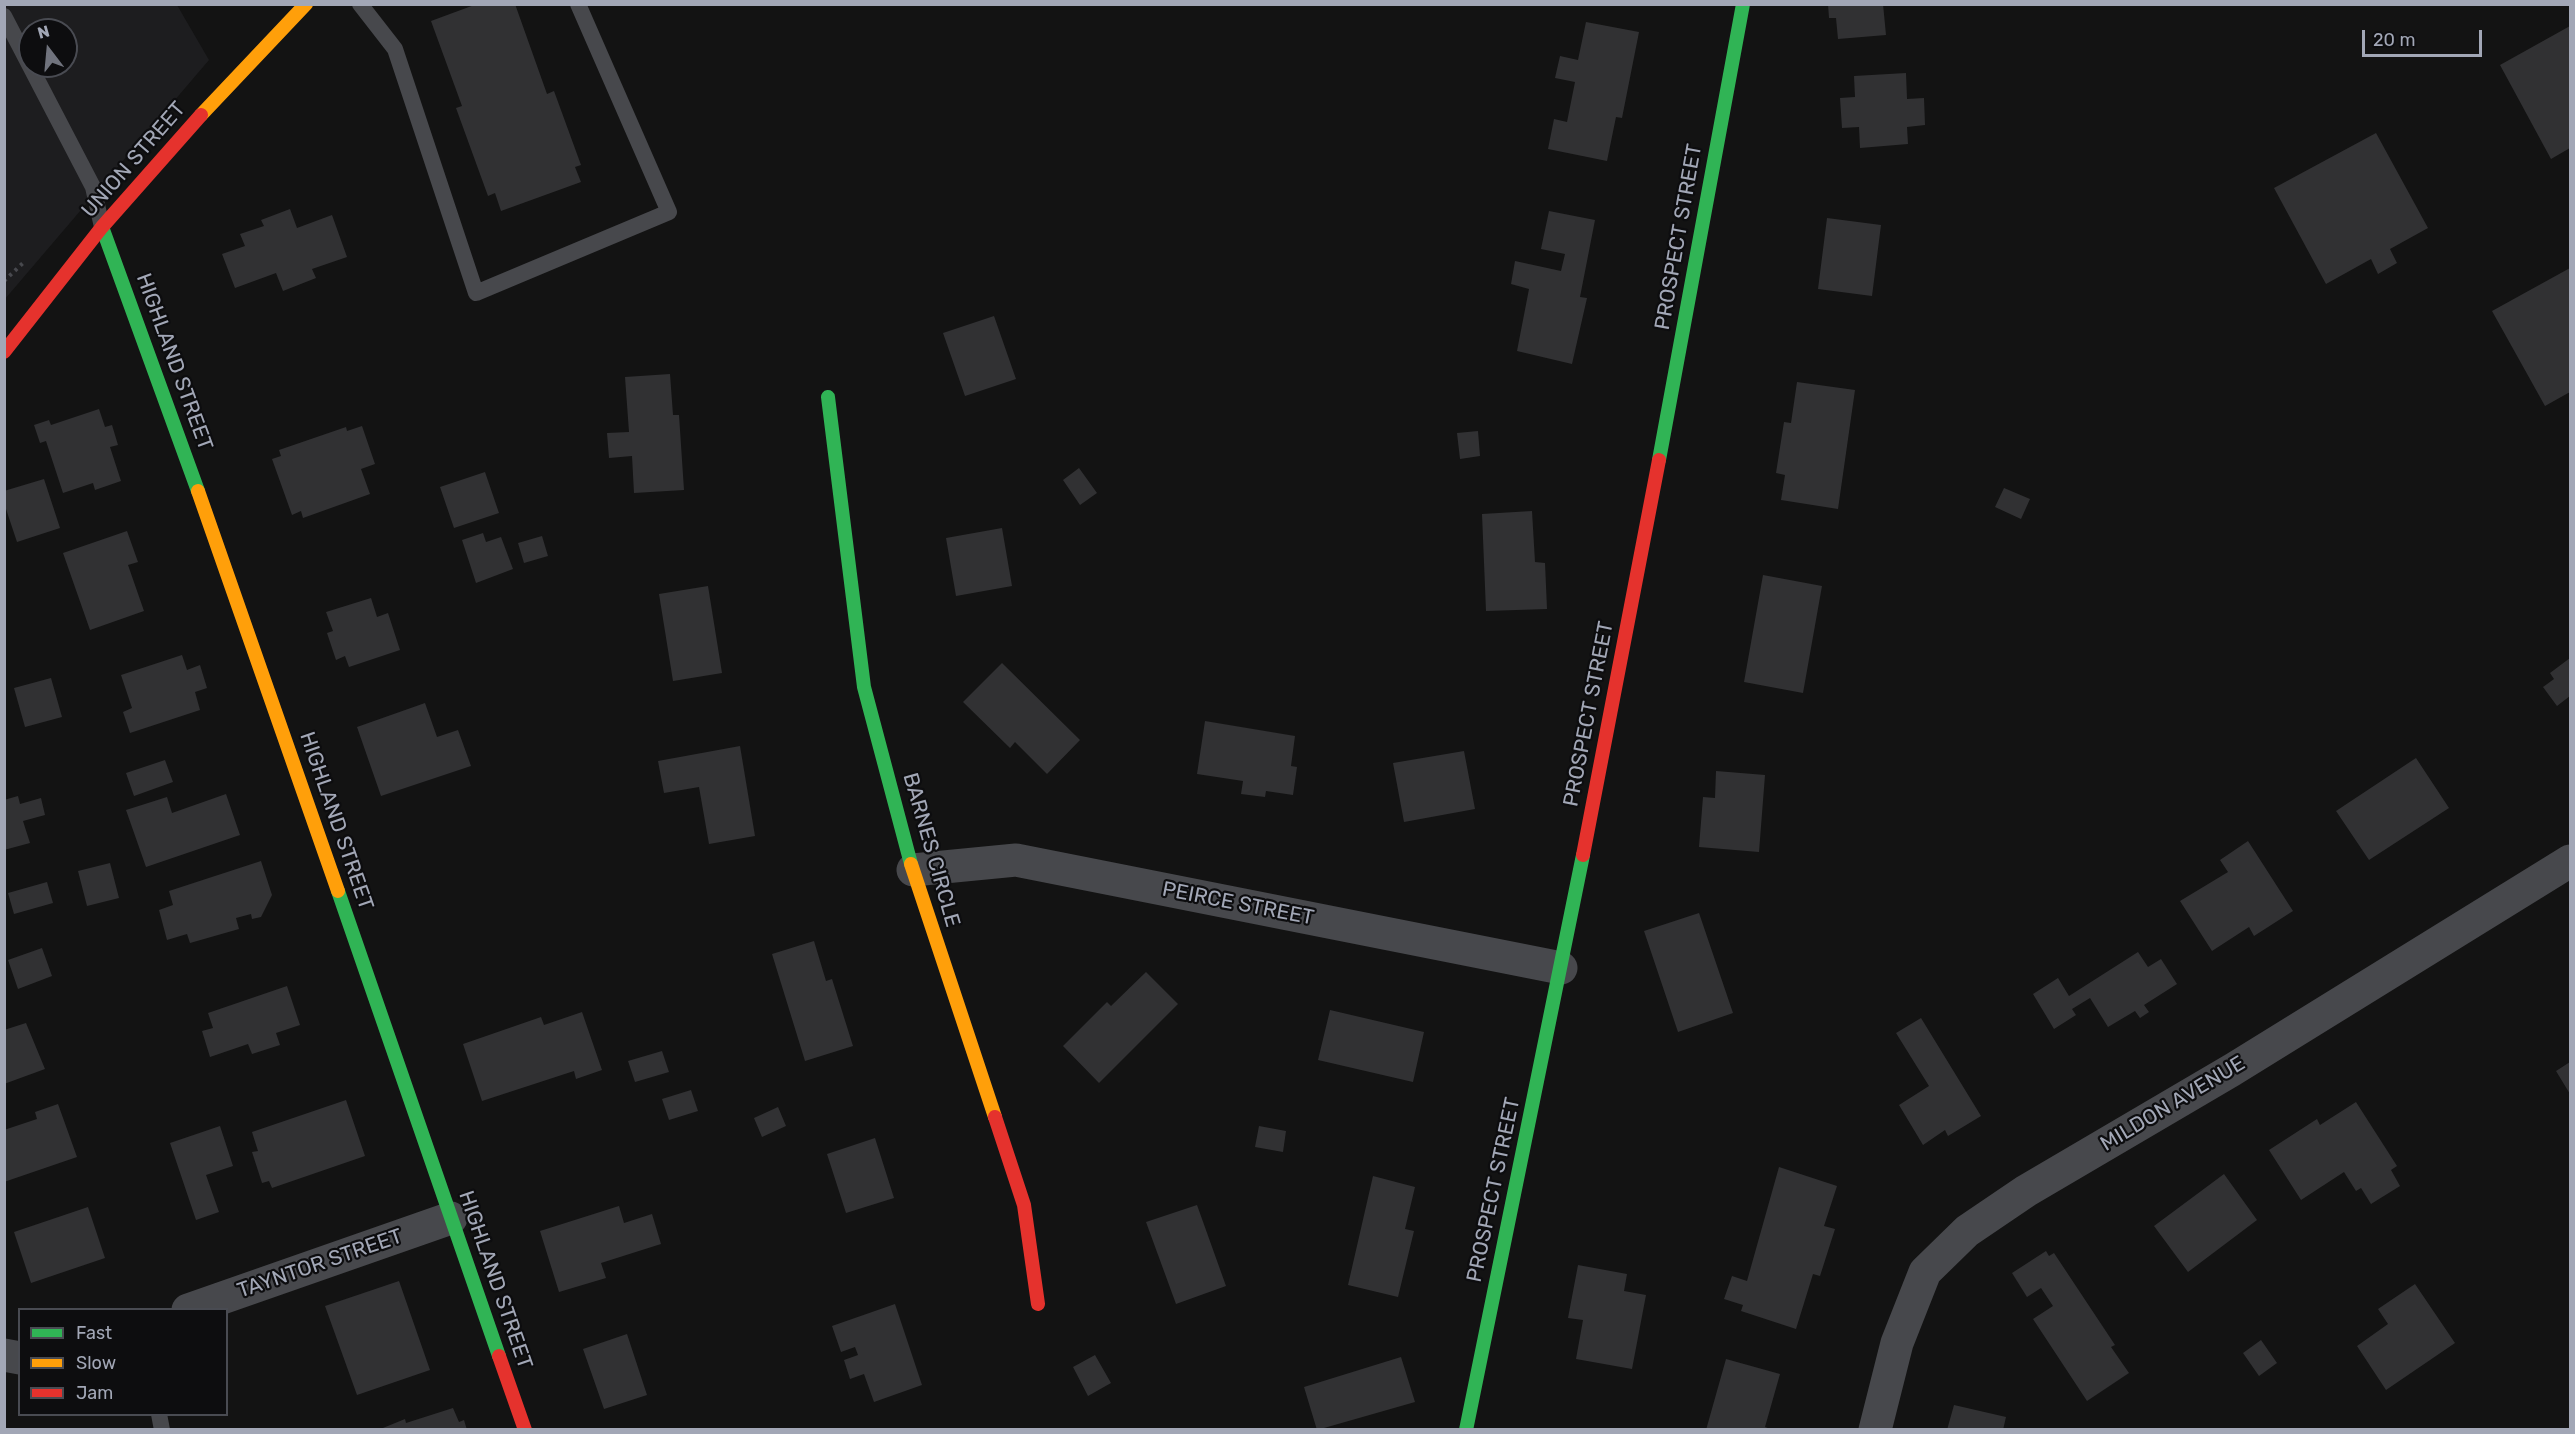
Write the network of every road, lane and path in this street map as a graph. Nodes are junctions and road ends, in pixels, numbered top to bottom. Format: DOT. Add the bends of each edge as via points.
graph roads {
  1 [pos="306,4"];
  2 [pos="360,4"];
  3 [pos="578,4"];
  4 [pos="1743,4"];
  5 [pos="4,16"];
  6 [pos="18,43"];
  7 [pos="36,78"];
  8 [pos="102,227"];
  9 [pos="4,352"];
  10 [pos="828,397"];
  11 [pos="2571,861"];
  12 [pos="913,870"];
  13 [pos="1561,968"];
  14 [pos="451,1218"];
  15 [pos="1038,1304"];
  16 [pos="194,1308"];
  17 [pos="525,1430"];
  18 [pos="1466,1430"];
  19 [pos="1875,1430"];
  1 -- 8 [label="street, UNION STREET"];
  2 -- 3 [label="lane" via="395,49 477,294 669,213"];
  4 -- 13 [label="street, PROSPECT STREET"];
  5 -- 6 [label="lane"];
  7 -- 8 [label="lane" via="93,187"];
  8 -- 9 [label="street, UNION STREET"];
  8 -- 14 [label="street, HIGHLAND STREET" via="221,554"];
  10 -- 12 [label="street, BARNES CIRCLE" via="864,687"];
  11 -- 19 [label="street, MILDON AVENUE" via="2232,1070 2026,1191 1967,1231 1925,1272 1897,1343"];
  12 -- 13 [label="street, PEIRCE STREET" via="1016,860"];
  12 -- 15 [label="street, BARNES CIRCLE" via="1024,1206"];
  13 -- 18 [label="street, PROSPECT STREET"];
  14 -- 16 [label="street, TAYNTOR STREET"];
  14 -- 17 [label="street, HIGHLAND STREET"];
}
